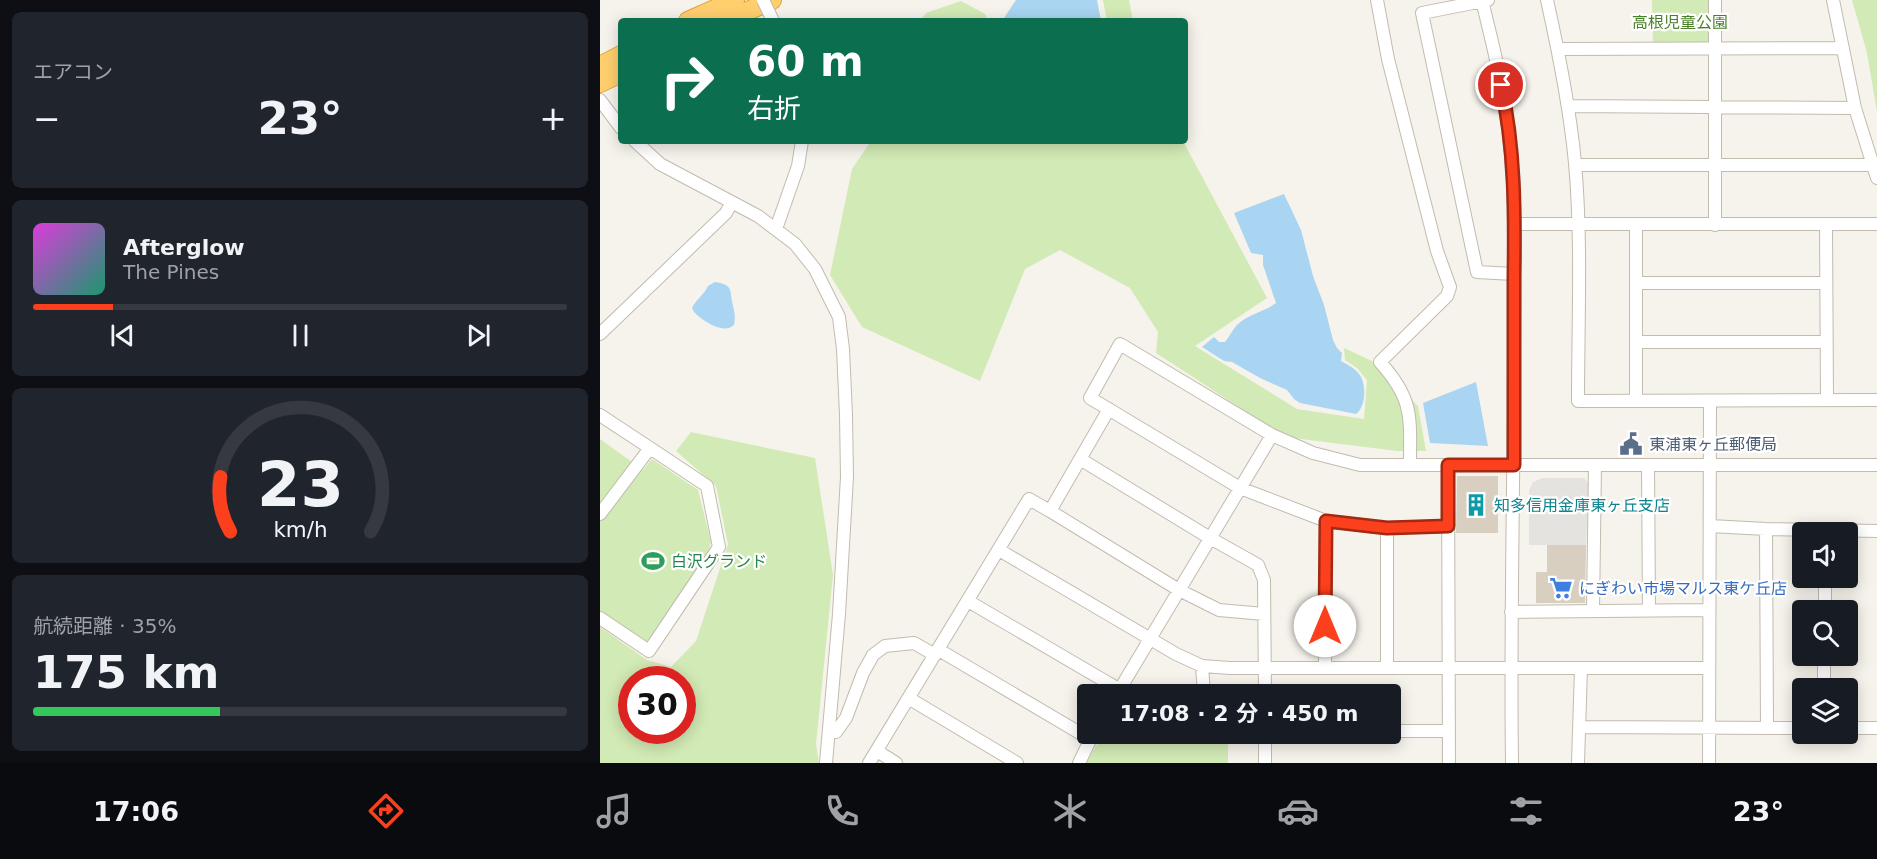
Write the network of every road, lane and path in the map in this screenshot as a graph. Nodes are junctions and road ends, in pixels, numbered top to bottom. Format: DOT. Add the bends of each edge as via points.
graph roads {
  1 [pos="735,0"];
  2 [pos="763,0"];
  3 [pos="772,0"];
  4 [pos="1377,0"];
  5 [pos="1484,0"];
  6 [pos="1547,0"];
  7 [pos="1715,0"];
  8 [pos="1833,0"];
  9 [pos="695,18"];
  10 [pos="733,18"];
  11 [pos="772,18"];
  12 [pos="1843,48"];
  13 [pos="1558,49"];
  14 [pos="1715,49"];
  15 [pos="618,57"];
  16 [pos="600,66"];
  17 [pos="618,74"];
  18 [pos="600,83"];
  19 [pos="600,100"];
  20 [pos="1568,106"];
  21 [pos="1715,107"];
  22 [pos="1855,108"];
  23 [pos="618,124"];
  24 [pos="638,144"];
  25 [pos="802,144"];
  26 [pos="1575,165"];
  27 [pos="1715,165"];
  28 [pos="1875,171"];
  29 [pos="732,202"];
  30 [pos="1515,224"];
  31 [pos="1578,224"];
  32 [pos="1636,224"];
  33 [pos="1826,224"];
  34 [pos="1877,224"];
  35 [pos="1716,225"];
  36 [pos="776,229"];
  37 [pos="1514,274"];
  38 [pos="1636,283"];
  39 [pos="1826,283"];
  40 [pos="600,334"];
  41 [pos="1636,342"];
  42 [pos="1827,342"];
  43 [pos="1827,400"];
  44 [pos="1877,400"];
  45 [pos="1636,401"];
  46 [pos="1710,401"];
  47 [pos="1109,410"];
  48 [pos="600,415"];
  49 [pos="1272,435"];
  50 [pos="650,448"];
  51 [pos="1080,459"];
  52 [pos="1410,464"];
  53 [pos="1448,465"];
  54 [pos="1514,465"];
  55 [pos="1595,465"];
  56 [pos="1648,465"];
  57 [pos="1710,465"];
  58 [pos="1877,465"];
  59 [pos="1240,488"];
  60 [pos="1050,511"];
  61 [pos="600,514"];
  62 [pos="1326,521"];
  63 [pos="1448,526"];
  64 [pos="1710,526"];
  65 [pos="1387,528"];
  66 [pos="1766,529"];
  67 [pos="1792,530"];
  68 [pos="1858,531"];
  69 [pos="1877,531"];
  70 [pos="1210,538"];
  71 [pos="999,550"];
  72 [pos="1179,590"];
  73 [pos="968,601"];
  74 [pos="1648,610"];
  75 [pos="1709,610"];
  76 [pos="1593,611"];
  77 [pos="1511,612"];
  78 [pos="1264,614"];
  79 [pos="600,618"];
  80 [pos="1150,639"];
  81 [pos="937,653"];
  82 [pos="1202,666"];
  83 [pos="1264,668"];
  84 [pos="1325,668"];
  85 [pos="1387,668"];
  86 [pos="1449,668"];
  87 [pos="1511,668"];
  88 [pos="1581,668"];
  89 [pos="1709,668"];
  90 [pos="1106,684"];
  91 [pos="1126,684"];
  92 [pos="1203,684"];
  93 [pos="1264,684"];
  94 [pos="910,699"];
  95 [pos="1579,727"];
  96 [pos="1077,728"];
  97 [pos="1709,728"];
  98 [pos="1767,728"];
  99 [pos="1792,728"];
  100 [pos="1858,728"];
  101 [pos="1877,728"];
  102 [pos="1401,730"];
  103 [pos="1449,731"];
  104 [pos="829,732"];
  105 [pos="1088,744"];
  106 [pos="1265,744"];
  107 [pos="877,751"];
  108 [pos="826,763"];
  109 [pos="869,763"];
  110 [pos="896,763"];
  111 [pos="1017,763"];
  112 [pos="1079,763"];
  113 [pos="1265,763"];
  114 [pos="1449,763"];
  115 [pos="1512,763"];
  116 [pos="1578,763"];
  117 [pos="1709,763"];
  1 -- 9 [label="highway"];
  2 -- 11 [label="street, bridge"];
  3 -- 10 [label="highway"];
  4 -- 52 [label="street" via="1394,82 1450,287 1447,296 1380,362 1400,387 1408,407"];
  5 -- 30 [label="street" via="1506,106"];
  5 -- 37 [label="street" via="1422,13 1477,272"];
  6 -- 13 [label="street"];
  7 -- 14 [label="street"];
  8 -- 12 [label="street"];
  12 -- 14 [label="street"];
  12 -- 22 [label="street"];
  13 -- 14 [label="street"];
  13 -- 20 [label="street"];
  14 -- 21 [label="street"];
  15 -- 16 [label="highway"];
  17 -- 18 [label="highway"];
  19 -- 23 [label="street"];
  20 -- 21 [label="street"];
  20 -- 26 [label="street"];
  21 -- 22 [label="street"];
  21 -- 27 [label="street"];
  22 -- 28 [label="street"];
  24 -- 29 [label="street" via="660,164"];
  25 -- 36 [label="street"];
  26 -- 27 [label="street"];
  26 -- 31 [label="street"];
  27 -- 28 [label="street"];
  27 -- 35 [label="street"];
  29 -- 36 [label="street"];
  29 -- 40 [label="street" via="726,213"];
  30 -- 31 [label="street"];
  30 -- 37 [label="street"];
  31 -- 32 [label="street"];
  31 -- 45 [label="street" via="1578,401"];
  32 -- 35 [label="street"];
  32 -- 38 [label="street"];
  33 -- 34 [label="street"];
  33 -- 35 [label="street"];
  33 -- 39 [label="street"];
  36 -- 104 [label="street" via="816,269 839,317 843,350 847,477"];
  37 -- 54 [label="street"];
  38 -- 39 [label="street"];
  38 -- 41 [label="street"];
  39 -- 42 [label="street"];
  41 -- 42 [label="street"];
  41 -- 45 [label="street"];
  42 -- 43 [label="street"];
  43 -- 44 [label="street"];
  43 -- 46 [label="street"];
  45 -- 46 [label="street"];
  46 -- 57 [label="street"];
  47 -- 49 [label="street" via="1089,398 1120,344"];
  47 -- 51 [label="street"];
  47 -- 59 [label="street"];
  48 -- 50 [label="street"];
  49 -- 52 [label="street" via="1313,453 1360,465"];
  49 -- 59 [label="street"];
  50 -- 61 [label="street"];
  50 -- 79 [label="street" via="707,486 719,547 649,651"];
  51 -- 60 [label="street"];
  51 -- 70 [label="street"];
  52 -- 53 [label="street"];
  53 -- 54 [label="street"];
  53 -- 63 [label="street"];
  54 -- 55 [label="street"];
  54 -- 77 [label="street"];
  55 -- 56 [label="street"];
  55 -- 76 [label="street"];
  56 -- 57 [label="street"];
  56 -- 74 [label="street"];
  57 -- 58 [label="street"];
  57 -- 64 [label="street"];
  59 -- 62 [label="street"];
  59 -- 70 [label="street"];
  60 -- 71 [label="street" via="1029,499"];
  60 -- 72 [label="street"];
  62 -- 65 [label="street"];
  62 -- 84 [label="street"];
  63 -- 65 [label="street"];
  63 -- 86 [label="street"];
  64 -- 66 [label="street"];
  64 -- 75 [label="street"];
  65 -- 85 [label="street"];
  66 -- 67 [label="street"];
  66 -- 98 [label="street"];
  68 -- 69 [label="street"];
  70 -- 72 [label="street"];
  70 -- 78 [label="street" via="1258,565 1264,580"];
  71 -- 73 [label="street"];
  71 -- 80 [label="street"];
  72 -- 78 [label="street" via="1220,610"];
  72 -- 80 [label="street"];
  73 -- 81 [label="street"];
  73 -- 90 [label="street"];
  74 -- 75 [label="street"];
  74 -- 76 [label="street"];
  75 -- 89 [label="street"];
  76 -- 77 [label="street"];
  77 -- 87 [label="street"];
  78 -- 83 [label="street"];
  80 -- 82 [label="street"];
  80 -- 91 [label="street"];
  81 -- 94 [label="street"];
  81 -- 96 [label="street"];
  81 -- 104 [label="street" via="914,643 885,646 873,655 840,729"];
  82 -- 83 [label="street"];
  82 -- 92 [label="street"];
  83 -- 84 [label="street"];
  83 -- 93 [label="street"];
  84 -- 85 [label="street"];
  85 -- 86 [label="street"];
  86 -- 87 [label="street"];
  86 -- 103 [label="street"];
  87 -- 88 [label="street"];
  87 -- 115 [label="street"];
  88 -- 89 [label="street"];
  88 -- 95 [label="street"];
  89 -- 97 [label="street"];
  94 -- 107 [label="street"];
  94 -- 111 [label="street"];
  95 -- 97 [label="street"];
  95 -- 116 [label="street"];
  97 -- 98 [label="street"];
  97 -- 117 [label="street"];
  98 -- 99 [label="street"];
  100 -- 101 [label="street"];
  102 -- 103 [label="street"];
  103 -- 114 [label="street"];
  104 -- 108 [label="street"];
  105 -- 112 [label="street"];
  106 -- 113 [label="street"];
  107 -- 109 [label="street"];
  107 -- 110 [label="street"];
}
